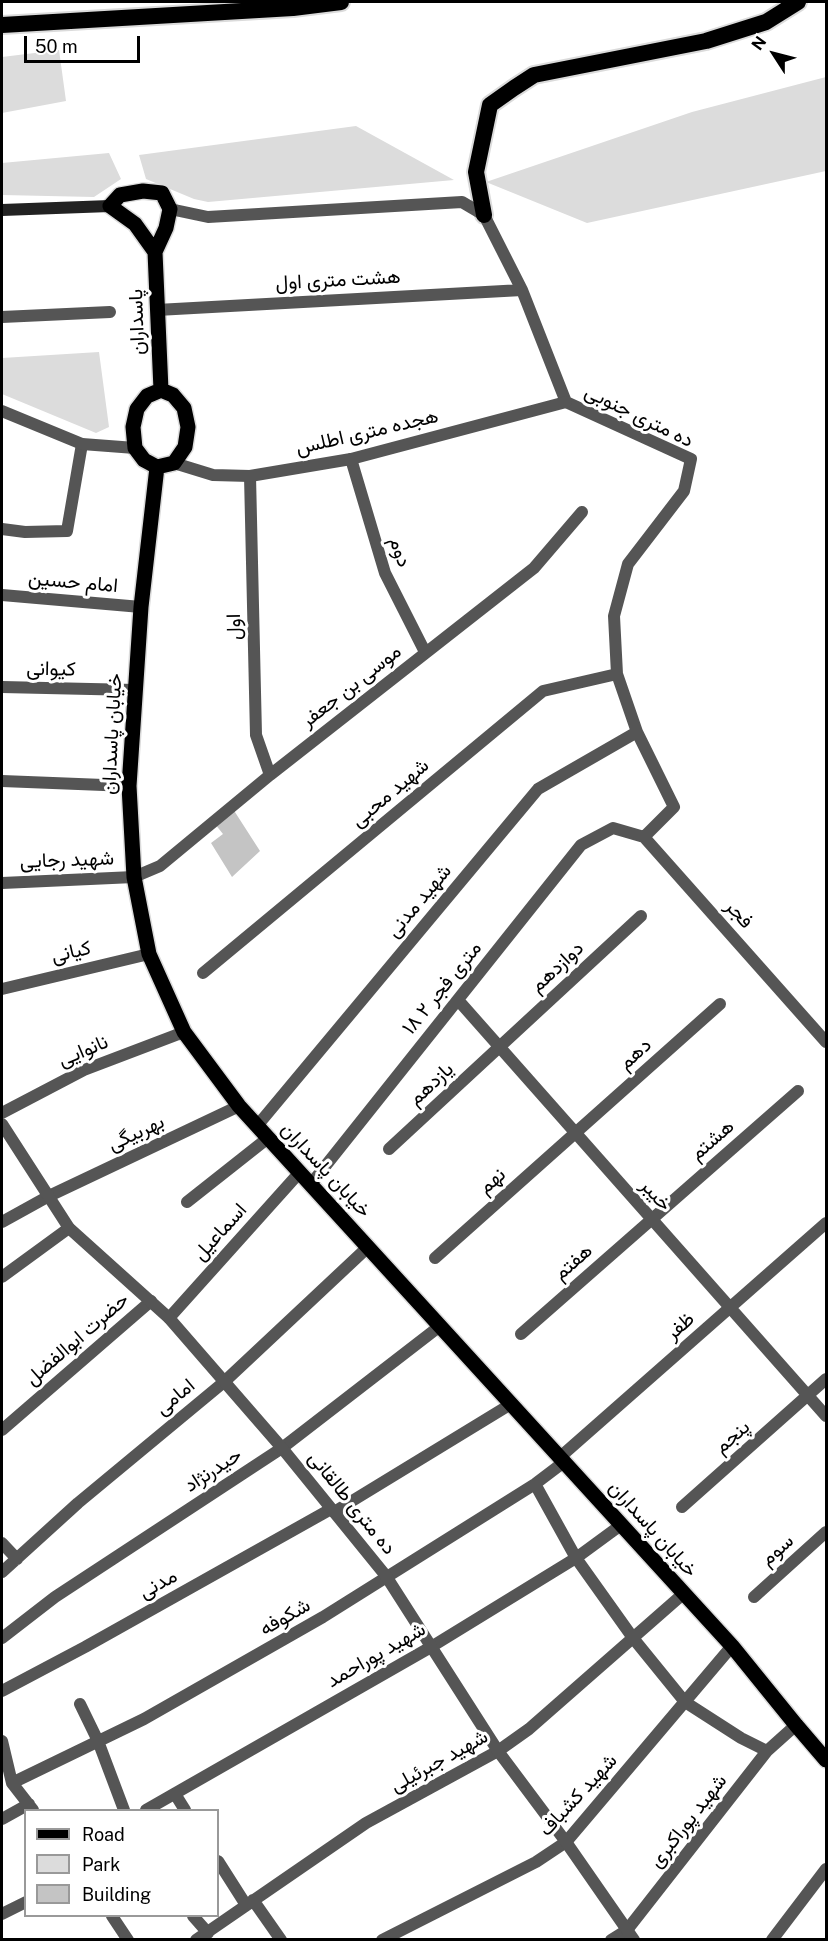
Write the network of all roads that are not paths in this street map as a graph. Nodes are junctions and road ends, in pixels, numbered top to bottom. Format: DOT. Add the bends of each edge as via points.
graph roads {
  1 [pos="341,2"];
  2 [pos="798,2"];
  3 [pos="2,25"];
  4 [pos="110,206"];
  5 [pos="170,209"];
  6 [pos="2,210"];
  7 [pos="484,215"];
  8 [pos="155,252"];
  9 [pos="522,290"];
  10 [pos="157,310"];
  11 [pos="110,312"];
  12 [pos="2,316"];
  13 [pos="161,390"];
  14 [pos="567,402"];
  15 [pos="2,411"];
  16 [pos="82,444"];
  17 [pos="135,448"];
  18 [pos="351,459"];
  19 [pos="174,463"];
  20 [pos="157,467"];
  21 [pos="250,476"];
  22 [pos="582,512"];
  23 [pos="2,529"];
  24 [pos="2,595"];
  25 [pos="141,608"];
  26 [pos="425,652"];
  27 [pos="617,674"];
  28 [pos="2,687"];
  29 [pos="135,690"];
  30 [pos="637,732"];
  31 [pos="270,775"];
  32 [pos="2,781"];
  33 [pos="129,786"];
  34 [pos="644,837"];
  35 [pos="134,877"];
  36 [pos="2,883"];
  37 [pos="641,916"];
  38 [pos="149,954"];
  39 [pos="203,973"];
  40 [pos="2,989"];
  41 [pos="458,1000"];
  42 [pos="720,1004"];
  43 [pos="184,1032"];
  44 [pos="826,1041"];
  45 [pos="499,1047"];
  46 [pos="798,1091"];
  47 [pos="239,1106"];
  48 [pos="2,1113"];
  49 [pos="2,1124"];
  50 [pos="257,1126"];
  51 [pos="575,1133"];
  52 [pos="268,1138"];
  53 [pos="389,1149"];
  54 [pos="300,1172"];
  55 [pos="311,1184"];
  56 [pos="49,1196"];
  57 [pos="187,1203"];
  58 [pos="651,1219"];
  59 [pos="2,1222"];
  60 [pos="826,1223"];
  61 [pos="69,1228"];
  62 [pos="368,1247"];
  63 [pos="435,1258"];
  64 [pos="2,1277"];
  65 [pos="151,1301"];
  66 [pos="730,1308"];
  67 [pos="169,1318"];
  68 [pos="440,1326"];
  69 [pos="521,1335"];
  70 [pos="826,1379"];
  71 [pos="224,1382"];
  72 [pos="808,1395"];
  73 [pos="511,1404"];
  74 [pos="826,1416"];
  75 [pos="2,1430"];
  76 [pos="282,1448"];
  77 [pos="562,1460"];
  78 [pos="535,1484"];
  79 [pos="682,1507"];
  80 [pos="333,1510"];
  81 [pos="621,1525"];
  82 [pos="826,1532"];
  83 [pos="2,1543"];
  84 [pos="576,1558"];
  85 [pos="16,1559"];
  86 [pos="2,1572"];
  87 [pos="386,1576"];
  88 [pos="683,1594"];
  89 [pos="754,1597"];
  90 [pos="2,1638"];
  91 [pos="633,1638"];
  92 [pos="732,1646"];
  93 [pos="432,1647"];
  94 [pos="2,1691"];
  95 [pos="685,1702"];
  96 [pos="80,1704"];
  97 [pos="796,1725"];
  98 [pos="2,1741"];
  99 [pos="98,1741"];
  100 [pos="498,1751"];
  101 [pos="766,1751"];
  102 [pos="826,1760"];
  103 [pos="12,1783"];
  104 [pos="175,1794"];
  105 [pos="31,1807"];
  106 [pos="124,1809"];
  107 [pos="148,1809"];
  108 [pos="184,1809"];
  109 [pos="24,1810"];
  110 [pos="2,1819"];
  111 [pos="566,1842"];
  112 [pos="219,1862"];
  113 [pos="826,1869"];
  114 [pos="24,1903"];
  115 [pos="250,1903"];
  116 [pos="2,1914"];
  117 [pos="113,1917"];
  118 [pos="194,1917"];
  119 [pos="630,1935"];
  120 [pos="204,1936"];
  121 [pos="127,1939"];
  122 [pos="281,1940"];
  123 [pos="382,1940"];
  124 [pos="610,1940"];
  125 [pos="772,1940"];
  1 -- 3 [label="highway"];
  2 -- 7 [label="highway" via="766,22 716,38 534,75 514,88 490,105 476,172"];
  4 -- 5 [label="main road" via="120,195 143,191 162,194"];
  4 -- 6 [label="main road"];
  4 -- 8 [label="main road" via="135,224"];
  5 -- 7 [label="street" via="208,217 462,202"];
  5 -- 8 [label="main road, پاسداران"];
  7 -- 9 [label="street, ده متری جنوبی"];
  8 -- 10 [label="main road, پاسداران"];
  9 -- 10 [label="street, هشت متری اول"];
  9 -- 14 [label="street, ده متری جنوبی"];
  10 -- 13 [label="main road, پاسداران"];
  11 -- 12 [label="street"];
  13 -- 17 [label="main road" via="147,396 137,409 133,427"];
  13 -- 19 [label="main road" via="173,395 184,408 188,427 185,447"];
  14 -- 18 [label="street, هجده متری اطلس"];
  14 -- 27 [label="street, ده متری جنوبی" via="691,459 684,491 628,564 614,616"];
  15 -- 16 [label="street"];
  16 -- 17 [label="street"];
  16 -- 23 [label="street" via="67,531"];
  17 -- 20 [label="main road" via="144,460"];
  18 -- 21 [label="street, هجده متری اطلس"];
  18 -- 26 [label="street, دوم" via="386,573"];
  19 -- 20 [label="main road"];
  19 -- 21 [label="street, هجده متری اطلس" via="213,475"];
  20 -- 25 [label="main road, خیابان پاسداران"];
  21 -- 31 [label="street, اول" via="256,735"];
  22 -- 26 [label="street, موسی بن جعفر" via="534,568"];
  24 -- 25 [label="street, امام حسین"];
  25 -- 29 [label="main road, خیابان پاسداران"];
  26 -- 31 [label="street, موسی بن جعفر"];
  27 -- 30 [label="street, ده متری جنوبی"];
  27 -- 39 [label="street, شهید محبی" via="543,692"];
  28 -- 29 [label="street, کیوانی"];
  29 -- 33 [label="main road, خیابان پاسداران"];
  30 -- 34 [label="street, ده متری جنوبی" via="674,807"];
  30 -- 50 [label="street, شهید مدنی" via="538,789"];
  31 -- 35 [label="street, موسی بن جعفر" via="160,866"];
  32 -- 33 [label="street"];
  33 -- 35 [label="main road, خیابان پاسداران"];
  34 -- 41 [label="street, ۱۸ متری فجر ۲" via="614,828 581,845"];
  34 -- 44 [label="street, فجر"];
  35 -- 36 [label="street, شهید رجایی"];
  35 -- 38 [label="main road, خیابان پاسداران"];
  37 -- 45 [label="street, دوازدهم"];
  38 -- 40 [label="street, کیانی"];
  38 -- 43 [label="main road, خیابان پاسداران"];
  41 -- 45 [label="street, خیبر"];
  41 -- 55 [label="street, ۱۸ متری فجر ۲"];
  42 -- 51 [label="street, دهم"];
  43 -- 47 [label="main road, خیابان پاسداران"];
  43 -- 48 [label="street, نانوایی" via="84,1070"];
  45 -- 51 [label="street, خیبر"];
  45 -- 53 [label="street, یازدهم"];
  46 -- 58 [label="street, هشتم"];
  47 -- 50 [label="main road, خیابان پاسداران"];
  47 -- 56 [label="street, بهربیگی"];
  49 -- 56 [label="street, ده متری طالقانی"];
  50 -- 52 [label="main road, خیابان پاسداران"];
  51 -- 58 [label="street, خیبر"];
  51 -- 63 [label="street, نهم"];
  52 -- 54 [label="main road, خیابان پاسداران"];
  52 -- 57 [label="street"];
  54 -- 55 [label="main road, خیابان پاسداران"];
  54 -- 67 [label="street, اسماعیل"];
  55 -- 62 [label="main road, خیابان پاسداران"];
  56 -- 59 [label="street, بهربیگی"];
  56 -- 61 [label="street, ده متری طالقانی"];
  58 -- 66 [label="street, خیبر"];
  58 -- 69 [label="street, هفتم"];
  60 -- 66 [label="street, ظفر"];
  61 -- 64 [label="street"];
  61 -- 65 [label="street, ده متری طالقانی"];
  62 -- 68 [label="main road, خیابان پاسداران"];
  62 -- 71 [label="street, امامی"];
  65 -- 67 [label="street, ده متری طالقانی"];
  65 -- 75 [label="street, حضرت ابوالفضل"];
  66 -- 72 [label="street, خیبر"];
  66 -- 77 [label="street, ظفر"];
  67 -- 71 [label="street, ده متری طالقانی"];
  68 -- 73 [label="main road, خیابان پاسداران"];
  68 -- 76 [label="street, حیدرنژاد"];
  70 -- 72 [label="street, پنجم"];
  71 -- 76 [label="street, ده متری طالقانی"];
  71 -- 85 [label="street, امامی"];
  72 -- 74 [label="street, خیبر"];
  72 -- 79 [label="street, پنجم"];
  73 -- 77 [label="main road, خیابان پاسداران"];
  73 -- 80 [label="street, مدنی"];
  76 -- 80 [label="street, ده متری طالقانی"];
  76 -- 90 [label="street, حیدرنژاد" via="55,1597"];
  77 -- 78 [label="street, شکوفه"];
  77 -- 81 [label="main road, خیابان پاسداران"];
  78 -- 84 [label="street"];
  78 -- 87 [label="street, شکوفه"];
  80 -- 87 [label="street, ده متری طالقانی"];
  80 -- 94 [label="street, مدنی"];
  81 -- 84 [label="street, شهید پوراحمد"];
  81 -- 88 [label="main road, خیابان پاسداران"];
  82 -- 89 [label="street, سوم"];
  83 -- 85 [label="street"];
  84 -- 91 [label="street"];
  84 -- 93 [label="street, شهید پوراحمد"];
  85 -- 86 [label="street, امامی"];
  87 -- 93 [label="street, ده متری طالقانی"];
  87 -- 99 [label="street, شکوفه" via="324,1617"];
  88 -- 91 [label="street, شهید جبرئیلی"];
  88 -- 92 [label="main road, خیابان پاسداران"];
  91 -- 95 [label="street"];
  91 -- 100 [label="street, شهید جبرئیلی" via="529,1729"];
  92 -- 95 [label="street, شهید کشباف"];
  92 -- 97 [label="main road, خیابان پاسداران"];
  93 -- 100 [label="street, ده متری طالقانی"];
  93 -- 104 [label="street, شهید پوراحمد"];
  95 -- 101 [label="street"];
  95 -- 111 [label="street, شهید کشباف"];
  96 -- 99 [label="street"];
  97 -- 101 [label="street, شهید پوراکبری"];
  97 -- 102 [label="main road, خیابان پاسداران"];
  98 -- 103 [label="street"];
  99 -- 103 [label="street, شکوفه"];
  99 -- 106 [label="street"];
  100 -- 111 [label="street, ده متری طالقانی"];
  100 -- 115 [label="street, شهید جبرئیلی" via="366,1823"];
  101 -- 119 [label="street, شهید پوراکبری"];
  103 -- 105 [label="street"];
  104 -- 107 [label="street, شهید پوراحمد"];
  104 -- 108 [label="street"];
  109 -- 110 [label="street"];
  111 -- 119 [label="street, ده متری طالقانی"];
  111 -- 123 [label="street, شهید کشباف" via="536,1862"];
  112 -- 115 [label="street"];
  113 -- 125 [label="street"];
  114 -- 116 [label="street"];
  115 -- 120 [label="street, شهید جبرئیلی"];
  115 -- 122 [label="street"];
  117 -- 121 [label="street"];
  118 -- 120 [label="street"];
  119 -- 124 [label="street, شهید پوراکبری"];
}
